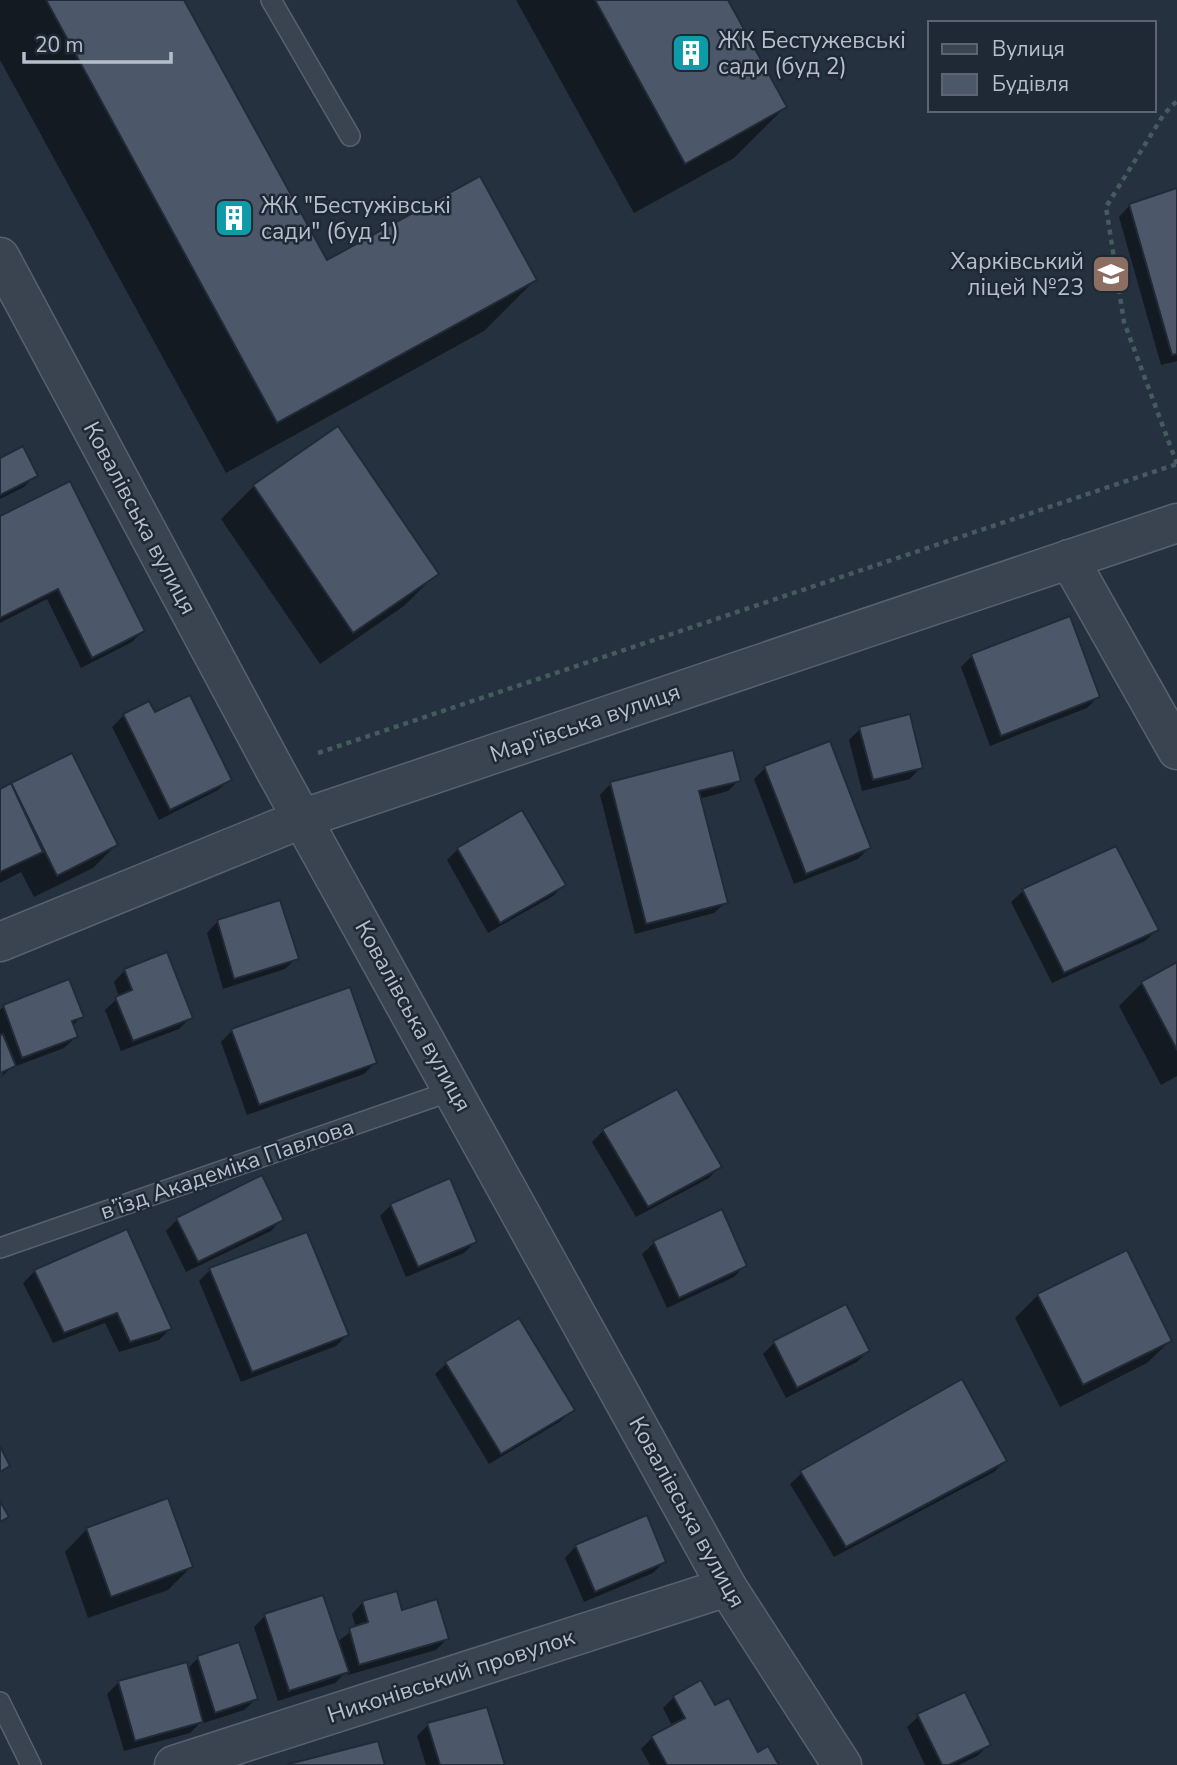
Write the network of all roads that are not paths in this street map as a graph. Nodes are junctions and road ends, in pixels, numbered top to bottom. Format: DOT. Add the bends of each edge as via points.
graph roads {
  1 [pos="271,0"];
  2 [pos="350,136"];
  3 [pos="0,257"];
  4 [pos="1177,523"];
  5 [pos="1069,559"];
  6 [pos="1177,750"];
  7 [pos="304,818"];
  8 [pos="0,942"];
  9 [pos="454,1090"];
  10 [pos="0,1248"];
  11 [pos="727,1587"];
  12 [pos="0,1702"];
  13 [pos="31,1765"];
  14 [pos="174,1765"];
  15 [pos="842,1765"];
  1 -- 2 [label="lane"];
  3 -- 7 [label="street, Ковалівська вулиця"];
  4 -- 5 [label="street, Мар'ївська вулиця"];
  5 -- 6 [label="street"];
  5 -- 7 [label="street, Мар'ївська вулиця"];
  7 -- 8 [label="street, Мар'ївська вулиця"];
  7 -- 9 [label="street, Ковалівська вулиця"];
  9 -- 10 [label="lane, в’їзд Академіка Павлова"];
  9 -- 11 [label="street, Ковалівська вулиця"];
  11 -- 14 [label="street, Никонівський провулок"];
  11 -- 15 [label="street, Ковалівська вулиця"];
  12 -- 13 [label="lane"];
}
